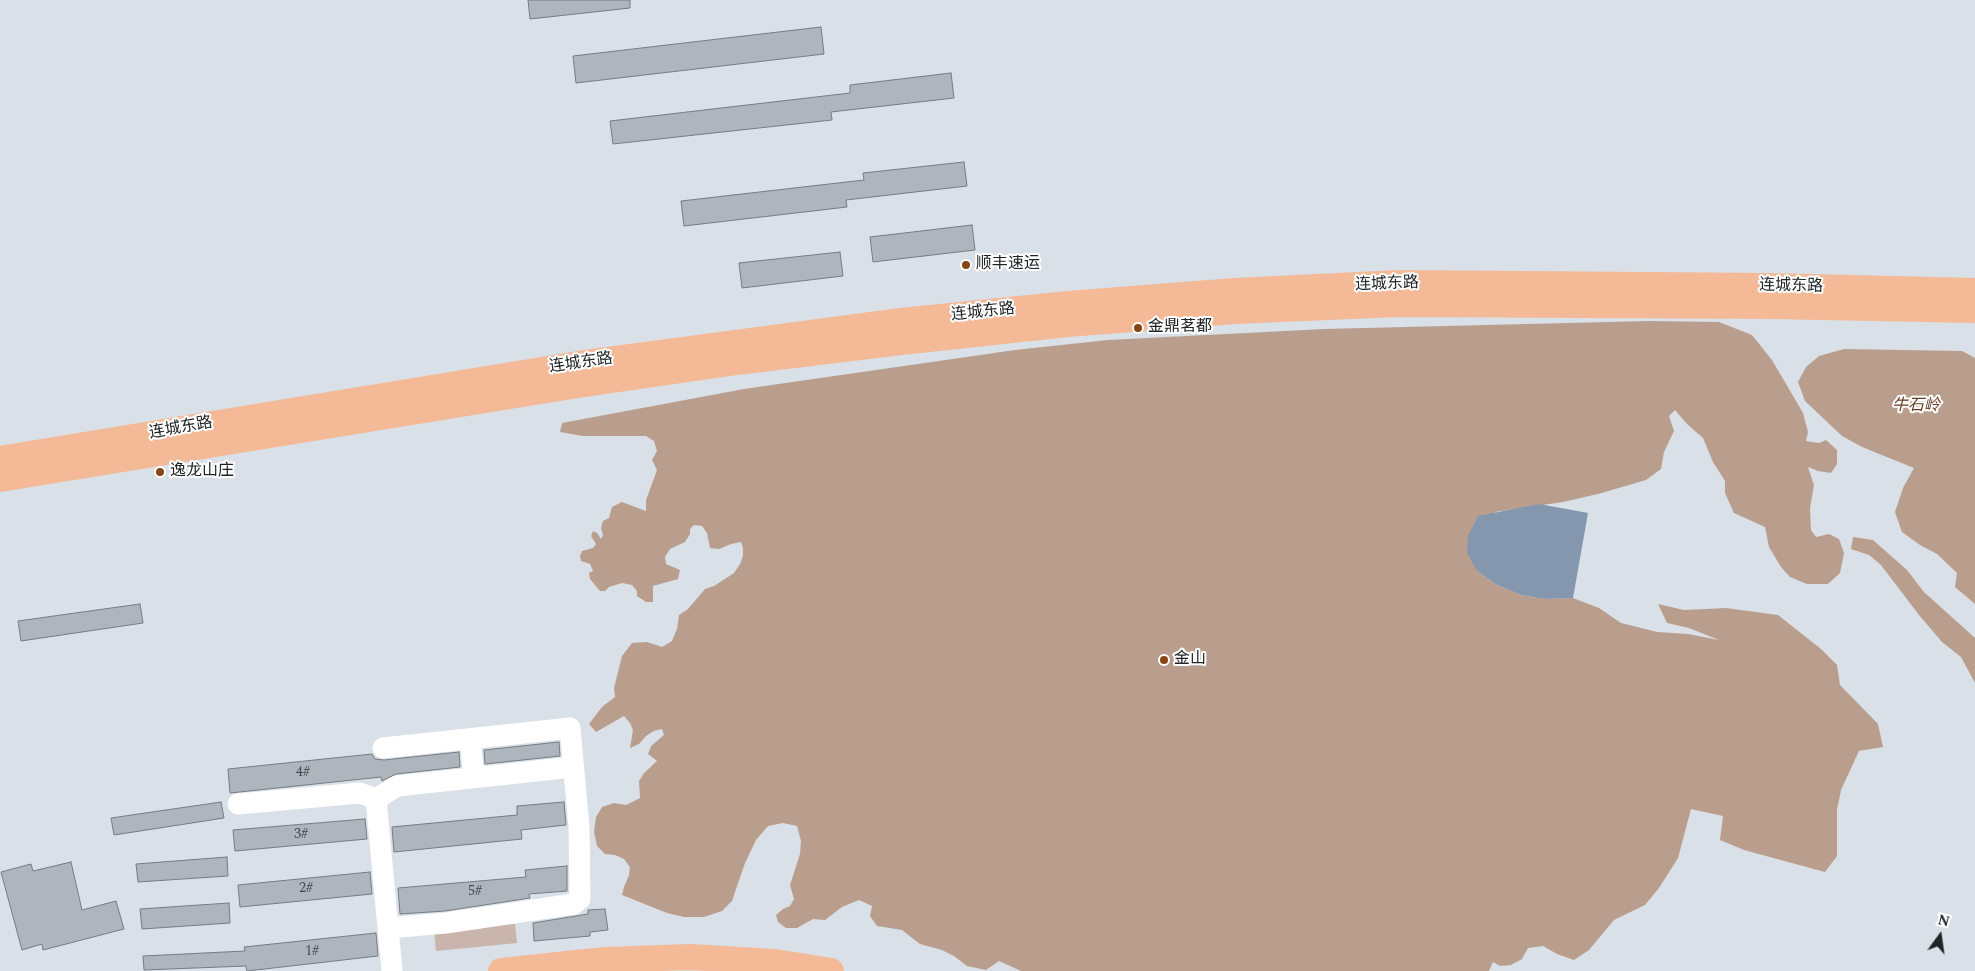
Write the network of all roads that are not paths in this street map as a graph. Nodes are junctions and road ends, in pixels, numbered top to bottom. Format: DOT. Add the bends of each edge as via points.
graph roads {
  1 [pos="1975,291"];
  2 [pos="1975,310"];
  3 [pos="0,459"];
  4 [pos="0,479"];
  5 [pos="470,739"];
  6 [pos="383,748"];
  7 [pos="573,767"];
  8 [pos="474,778"];
  9 [pos="376,799"];
  10 [pos="238,804"];
  11 [pos="388,928"];
  12 [pos="579,967"];
  13 [pos="392,971"];
  14 [pos="501,971"];
  15 [pos="831,971"];
  1 -- 3 [label="main road, 连城东路" via="1399,284 1236,291 1068,304 901,321 578,364"];
  2 -- 4 [label="main road, 连城东路" via="1399,304 1236,311 1068,324 863,347 578,385"];
  5 -- 6 [label="lane"];
  5 -- 7 [label="lane" via="570,728"];
  5 -- 8 [label="lane"];
  7 -- 8 [label="lane"];
  7 -- 11 [label="lane" via="579,827 580,899 574,904"];
  8 -- 9 [label="lane" via="397,786"];
  9 -- 10 [label="lane" via="360,792"];
  9 -- 11 [label="lane"];
  11 -- 13 [label="lane"];
  12 -- 14 [label="main road"];
  12 -- 15 [label="main road" via="647,957 690,957 766,961"];
}
